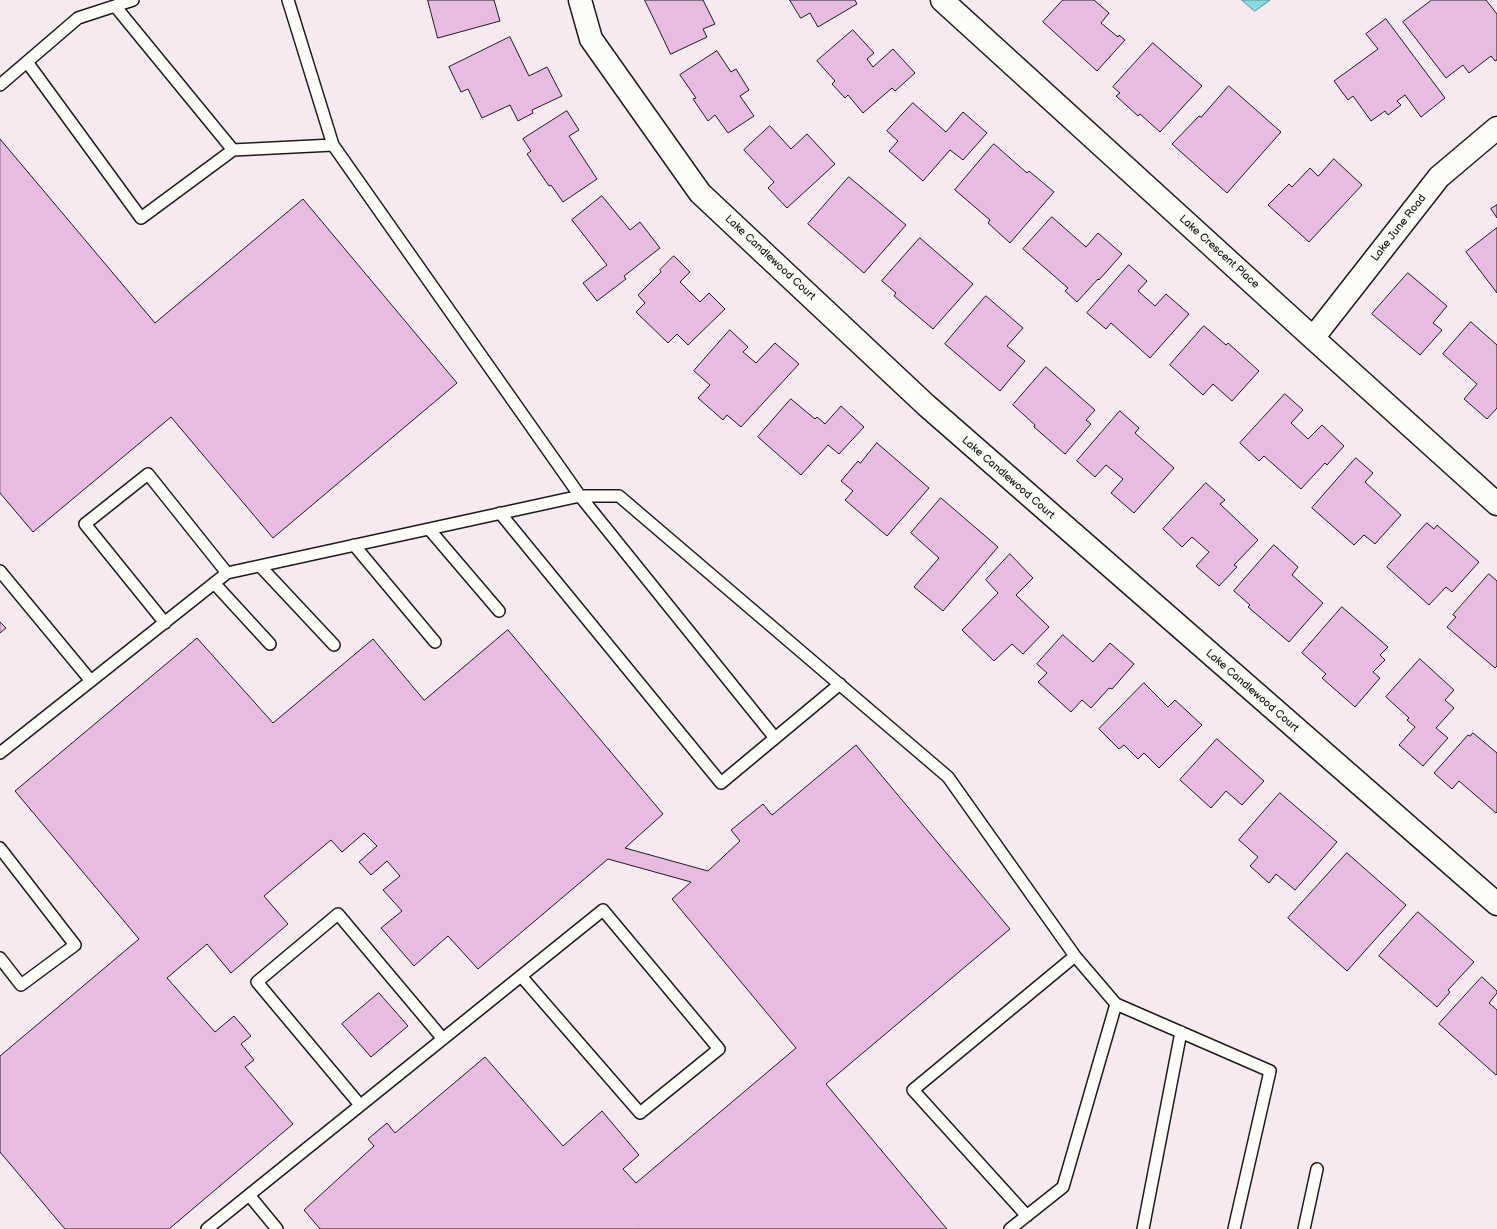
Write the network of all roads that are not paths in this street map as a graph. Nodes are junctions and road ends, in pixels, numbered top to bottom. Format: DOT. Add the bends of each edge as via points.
graph roads {
  1 [pos="133,0"];
  2 [pos="288,0"];
  3 [pos="580,0"];
  4 [pos="942,0"];
  5 [pos="115,6"];
  6 [pos="27,62"];
  7 [pos="0,85"];
  8 [pos="1497,128"];
  9 [pos="334,146"];
  10 [pos="233,150"];
  11 [pos="1313,338"];
  12 [pos="580,496"];
  13 [pos="1497,504"];
  14 [pos="500,513"];
  15 [pos="429,529"];
  16 [pos="354,545"];
  17 [pos="260,566"];
  18 [pos="0,571"];
  19 [pos="227,573"];
  20 [pos="214,583"];
  21 [pos="499,611"];
  22 [pos="165,623"];
  23 [pos="435,642"];
  24 [pos="270,644"];
  25 [pos="334,645"];
  26 [pos="91,681"];
  27 [pos="840,684"];
  28 [pos="775,738"];
  29 [pos="0,753"];
  30 [pos="0,848"];
  31 [pos="1497,904"];
  32 [pos="1075,956"];
  33 [pos="0,958"];
  34 [pos="521,976"];
  35 [pos="1116,1004"];
  36 [pos="1181,1032"];
  37 [pos="443,1039"];
  38 [pos="360,1105"];
  39 [pos="1317,1169"];
  40 [pos="249,1195"];
  41 [pos="1026,1216"];
  42 [pos="207,1229"];
  43 [pos="277,1229"];
  44 [pos="1010,1229"];
  45 [pos="1143,1229"];
  46 [pos="1234,1229"];
  47 [pos="1304,1229"];
  1 -- 5 [label="lane"];
  2 -- 9 [label="lane"];
  3 -- 31 [label="street, Lake Candlewood Court" via="591,39 700,193 926,405"];
  4 -- 11 [label="street, Lake Crescent Place"];
  5 -- 6 [label="lane" via="78,18"];
  5 -- 10 [label="lane"];
  6 -- 7 [label="lane"];
  6 -- 10 [label="lane" via="141,218"];
  8 -- 11 [label="street, Lake June Road" via="1439,177"];
  9 -- 10 [label="lane"];
  9 -- 12 [label="lane"];
  11 -- 13 [label="street, Lake Crescent Place"];
  12 -- 14 [label="lane"];
  12 -- 27 [label="lane" via="619,496"];
  12 -- 28 [label="lane"];
  14 -- 15 [label="lane"];
  14 -- 28 [label="lane" via="721,783"];
  15 -- 16 [label="lane"];
  15 -- 21 [label="lane"];
  16 -- 17 [label="lane"];
  16 -- 23 [label="lane"];
  17 -- 19 [label="lane"];
  17 -- 25 [label="lane"];
  18 -- 26 [label="lane"];
  19 -- 20 [label="lane"];
  19 -- 22 [label="lane" via="148,474 96,515 85,524"];
  20 -- 22 [label="lane"];
  20 -- 24 [label="lane"];
  22 -- 26 [label="lane"];
  26 -- 29 [label="lane"];
  27 -- 28 [label="lane"];
  27 -- 32 [label="lane" via="948,777"];
  30 -- 33 [label="lane" via="75,945 21,985"];
  32 -- 35 [label="lane"];
  32 -- 41 [label="lane" via="913,1090"];
  34 -- 34 [label="lane" via="640,1113 719,1049 603,910"];
  34 -- 37 [label="lane"];
  35 -- 36 [label="lane"];
  35 -- 41 [label="lane" via="1063,1187"];
  36 -- 45 [label="lane"];
  36 -- 46 [label="lane" via="1270,1071"];
  37 -- 38 [label="lane"];
  37 -- 38 [label="lane" via="338,914 257,982"];
  38 -- 40 [label="lane"];
  39 -- 47 [label="lane"];
  40 -- 42 [label="lane"];
  40 -- 43 [label="lane"];
  41 -- 44 [label="lane"];
}
